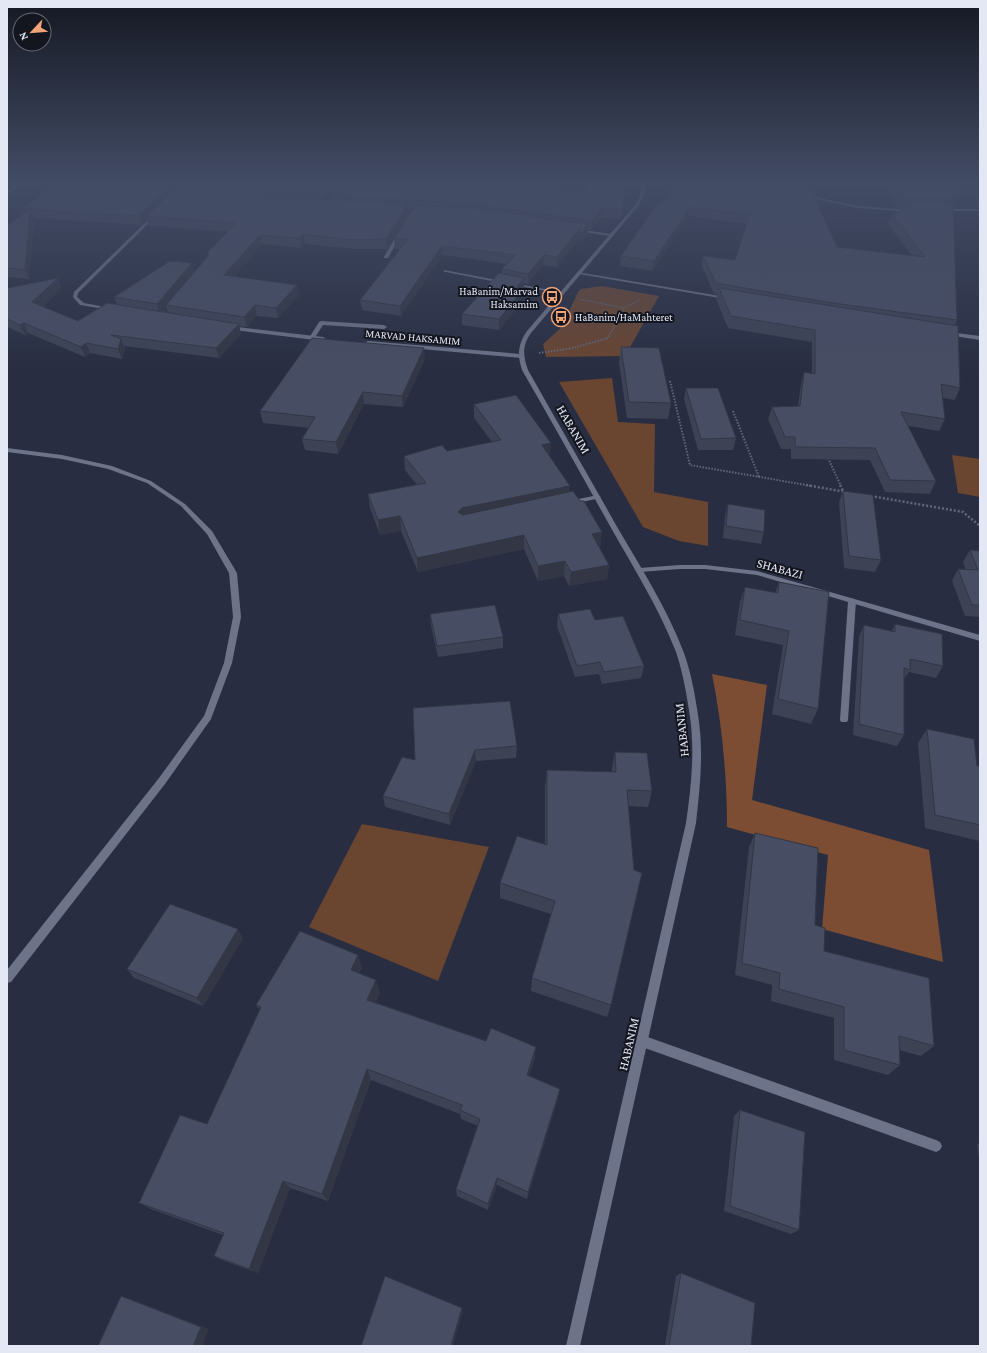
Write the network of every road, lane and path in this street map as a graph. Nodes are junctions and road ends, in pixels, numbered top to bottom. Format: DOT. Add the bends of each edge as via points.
graph roads {
  1 [pos="123,247"];
  2 [pos="392,247"];
  3 [pos="601,247"];
  4 [pos="386,257"];
  5 [pos="446,271"];
  6 [pos="579,273"];
  7 [pos="653,286"];
  8 [pos="561,294"];
  9 [pos="730,299"];
  10 [pos="624,308"];
  11 [pos="118,311"];
  12 [pos="226,328"];
  13 [pos="384,328"];
  14 [pos="940,332"];
  15 [pos="312,338"];
  16 [pos="980,338"];
  17 [pos="326,340"];
  18 [pos="364,343"];
  19 [pos="520,356"];
  20 [pos="670,382"];
  21 [pos="733,411"];
  22 [pos="7,450"];
  23 [pos="826,452"];
  24 [pos="759,477"];
  25 [pos="844,491"];
  26 [pos="851,493"];
  27 [pos="866,495"];
  28 [pos="598,497"];
  29 [pos="560,505"];
  30 [pos="980,526"];
  31 [pos="639,570"];
  32 [pos="852,601"];
  33 [pos="980,638"];
  34 [pos="844,720"];
  35 [pos="7,978"];
  36 [pos="642,1041"];
  37 [pos="936,1146"];
  38 [pos="573,1346"];
  1 -- 11 [label="street" via="76,293 75,297 82,304"];
  2 -- 4 [label="street"];
  3 -- 6 [label="street"];
  5 -- 8 [label="street"];
  6 -- 7 [label="street"];
  6 -- 8 [label="street"];
  7 -- 9 [label="street"];
  7 -- 10 [label="path" via="643,298"];
  8 -- 10 [label="path"];
  8 -- 19 [label="street" via="525,337"];
  10 -- 19 [label="path" via="608,338 573,348"];
  12 -- 15 [label="street"];
  13 -- 15 [label="street" via="321,323"];
  14 -- 16 [label="street"];
  15 -- 17 [label="street"];
  18 -- 19 [label="street, MARVAD HAKSAMIM"];
  19 -- 28 [label="street, HABANIM" via="525,370"];
  20 -- 24 [label="path" via="690,465"];
  21 -- 24 [label="path"];
  22 -- 35 [label="street" via="62,457 110,467 149,482 183,505 210,533 233,573 237,618 228,663 208,717 162,781"];
  23 -- 25 [label="path"];
  24 -- 25 [label="path"];
  25 -- 26 [label="path"];
  27 -- 30 [label="path" via="964,512"];
  28 -- 29 [label="street"];
  28 -- 31 [label="street, HABANIM"];
  31 -- 32 [label="street, SHABAZI" via="680,567 727,568 757,573"];
  31 -- 36 [label="street, HABANIM" via="668,625 683,662 698,746 690,824"];
  32 -- 33 [label="street, SHABAZI"];
  32 -- 34 [label="street"];
  36 -- 37 [label="street"];
  36 -- 38 [label="street, HABANIM"];
}
